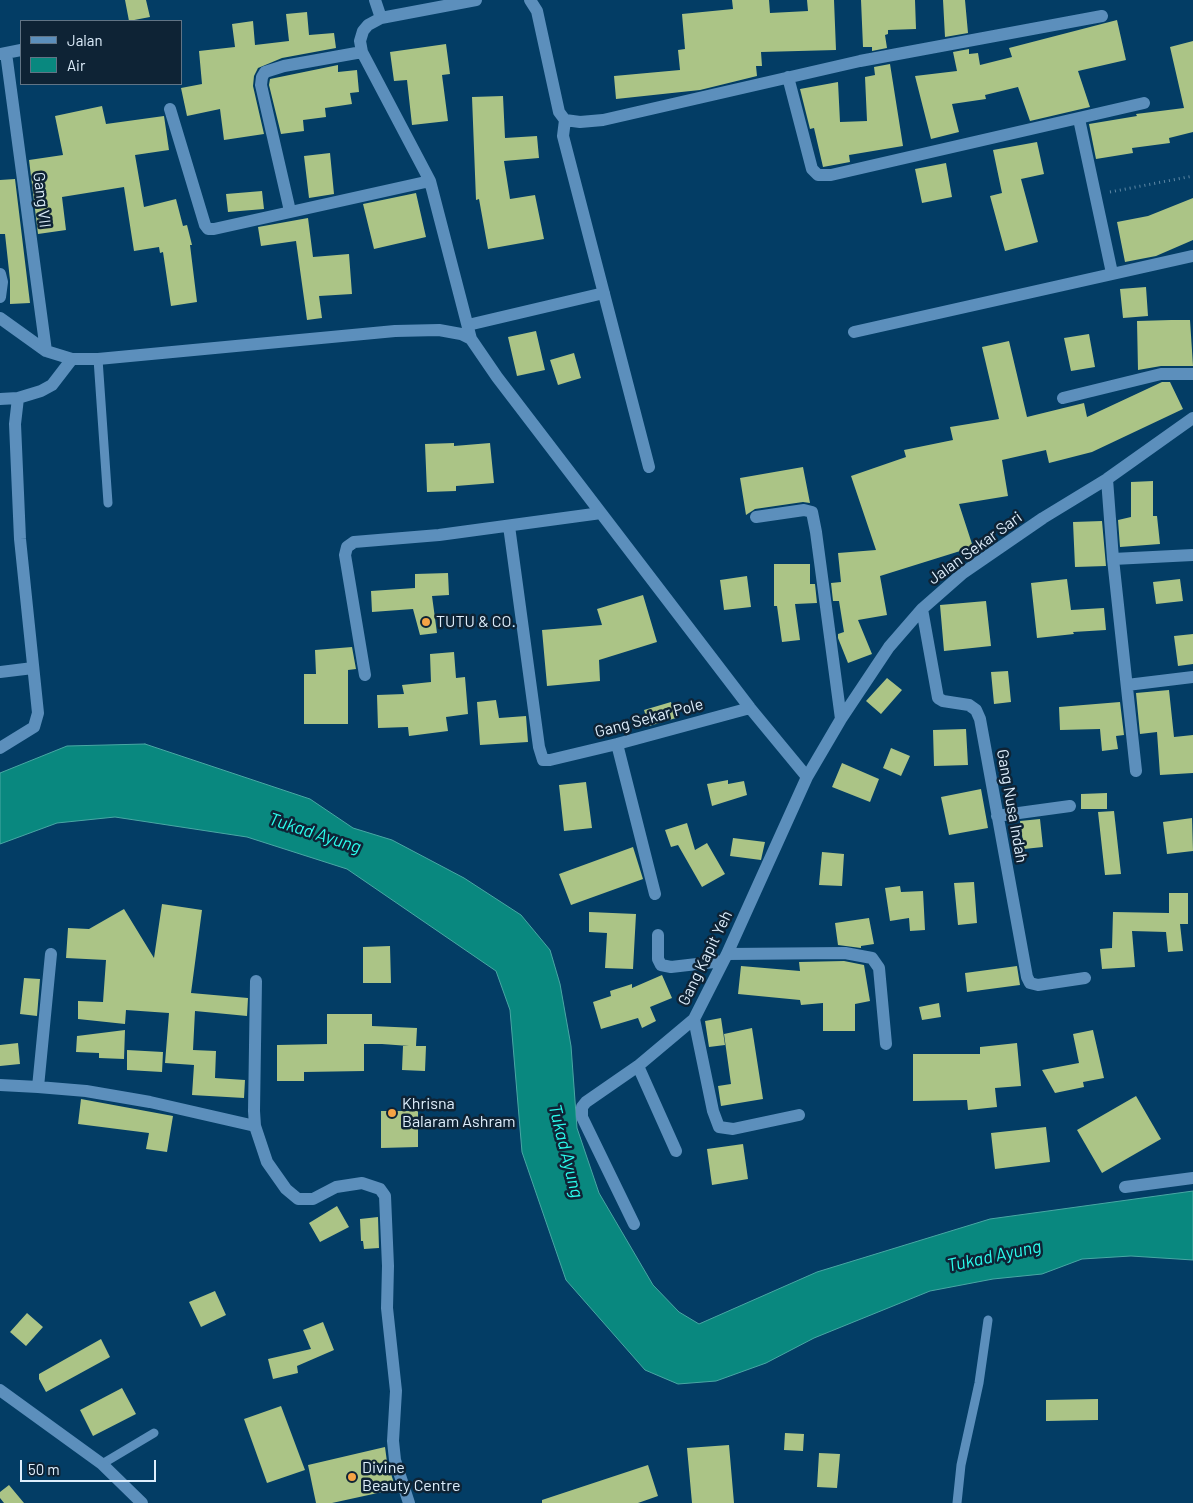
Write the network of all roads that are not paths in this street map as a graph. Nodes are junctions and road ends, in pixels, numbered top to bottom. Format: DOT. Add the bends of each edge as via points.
graph roads {
  1 [pos="375,0"];
  2 [pos="476,0"];
  3 [pos="530,0"];
  4 [pos="1102,16"];
  5 [pos="381,18"];
  6 [pos="20,50"];
  7 [pos="362,52"];
  8 [pos="3,53"];
  9 [pos="788,77"];
  10 [pos="1144,103"];
  11 [pos="170,109"];
  12 [pos="1079,119"];
  13 [pos="566,120"];
  14 [pos="430,181"];
  15 [pos="290,211"];
  16 [pos="1192,256"];
  17 [pos="1112,273"];
  18 [pos="0,274"];
  19 [pos="604,293"];
  20 [pos="0,297"];
  21 [pos="0,318"];
  22 [pos="468,325"];
  23 [pos="854,332"];
  24 [pos="471,339"];
  25 [pos="46,352"];
  26 [pos="72,359"];
  27 [pos="98,359"];
  28 [pos="1193,374"];
  29 [pos="18,398"];
  30 [pos="1064,398"];
  31 [pos="0,399"];
  32 [pos="1193,418"];
  33 [pos="649,467"];
  34 [pos="1107,479"];
  35 [pos="108,502"];
  36 [pos="601,512"];
  37 [pos="756,517"];
  38 [pos="510,526"];
  39 [pos="1193,555"];
  40 [pos="1113,559"];
  41 [pos="922,609"];
  42 [pos="33,668"];
  43 [pos="0,672"];
  44 [pos="364,675"];
  45 [pos="1193,677"];
  46 [pos="1127,685"];
  47 [pos="750,708"];
  48 [pos="840,719"];
  49 [pos="617,744"];
  50 [pos="0,748"];
  51 [pos="1136,771"];
  52 [pos="807,777"];
  53 [pos="1070,806"];
  54 [pos="997,816"];
  55 [pos="655,894"];
  56 [pos="658,936"];
  57 [pos="51,954"];
  58 [pos="725,958"];
  59 [pos="1084,978"];
  60 [pos="256,981"];
  61 [pos="694,1019"];
  62 [pos="886,1044"];
  63 [pos="638,1066"];
  64 [pos="0,1085"];
  65 [pos="38,1087"];
  66 [pos="799,1115"];
  67 [pos="256,1126"];
  68 [pos="676,1151"];
  69 [pos="1193,1178"];
  70 [pos="1125,1187"];
  71 [pos="634,1224"];
  72 [pos="988,1320"];
  73 [pos="0,1390"];
  74 [pos="154,1433"];
  75 [pos="102,1464"];
  76 [pos="142,1503"];
  77 [pos="409,1503"];
  78 [pos="957,1503"];
  1 -- 5 [label="street"];
  2 -- 5 [label="street"];
  3 -- 13 [label="street" via="538,11 560,112"];
  4 -- 9 [label="street"];
  5 -- 7 [label="street" via="363,31 360,41"];
  6 -- 8 [label="street"];
  7 -- 14 [label="street"];
  7 -- 15 [label="street" via="284,66 265,72 262,78"];
  8 -- 25 [label="street, Gang VII"];
  9 -- 12 [label="street" via="812,169 818,175 831,175"];
  9 -- 13 [label="street" via="602,120"];
  10 -- 12 [label="street"];
  11 -- 15 [label="street" via="208,229"];
  12 -- 17 [label="street"];
  13 -- 19 [label="street" via="563,136"];
  14 -- 15 [label="street"];
  14 -- 22 [label="street"];
  16 -- 17 [label="street"];
  17 -- 23 [label="street"];
  18 -- 20 [label="street"];
  19 -- 22 [label="street"];
  19 -- 33 [label="street"];
  21 -- 25 [label="street"];
  22 -- 24 [label="street"];
  24 -- 27 [label="street" via="439,330 395,331"];
  24 -- 36 [label="street"];
  25 -- 26 [label="street"];
  26 -- 27 [label="street"];
  26 -- 29 [label="street" via="52,385"];
  27 -- 35 [label="lane"];
  28 -- 30 [label="street" via="1161,374"];
  29 -- 31 [label="street"];
  29 -- 42 [label="street" via="15,424 20,539"];
  32 -- 34 [label="street, Jalan Sekar Sari"];
  34 -- 40 [label="street"];
  34 -- 41 [label="street, Jalan Sekar Sari" via="1043,518 964,573"];
  36 -- 38 [label="street"];
  36 -- 47 [label="street"];
  37 -- 48 [label="street" via="804,510 812,512"];
  38 -- 44 [label="street" via="354,542 347,547 345,555"];
  38 -- 49 [label="street, Gang Sekar Pole" via="543,760"];
  39 -- 40 [label="street"];
  40 -- 46 [label="street"];
  41 -- 48 [label="street, Jalan Sekar Sari" via="900,632"];
  41 -- 54 [label="street, Gang Nusa Indah" via="938,698 970,705 980,719"];
  42 -- 43 [label="street"];
  42 -- 50 [label="street" via="37,722 26,733"];
  45 -- 46 [label="street"];
  46 -- 51 [label="street"];
  47 -- 49 [label="street, Gang Sekar Pole"];
  47 -- 52 [label="street"];
  48 -- 52 [label="street, Jalan Sekar Sari"];
  49 -- 55 [label="street"];
  52 -- 58 [label="street, Gang Kapit Yeh"];
  53 -- 54 [label="street"];
  54 -- 59 [label="street, Gang Nusa Indah" via="1024,966 1030,983 1050,985"];
  56 -- 58 [label="street" via="661,965 671,967"];
  57 -- 65 [label="street"];
  58 -- 61 [label="street, Gang Kapit Yeh"];
  58 -- 62 [label="street" via="845,953 872,958 879,968"];
  60 -- 67 [label="street" via="253,1083"];
  61 -- 63 [label="street, Gang Kapit Yeh"];
  61 -- 66 [label="street" via="719,1127 733,1129"];
  63 -- 68 [label="street"];
  63 -- 71 [label="street, Gang Kapit Yeh" via="586,1102 581,1112"];
  64 -- 65 [label="street"];
  65 -- 67 [label="street" via="150,1102"];
  67 -- 77 [label="street" via="267,1162 286,1189 298,1199 313,1198 336,1187 362,1183 380,1189 385,1196 386,1308 396,1391 393,1441 395,1460"];
  69 -- 70 [label="street"];
  72 -- 78 [label="lane"];
  73 -- 75 [label="street"];
  74 -- 75 [label="lane"];
  75 -- 76 [label="street"];
}
